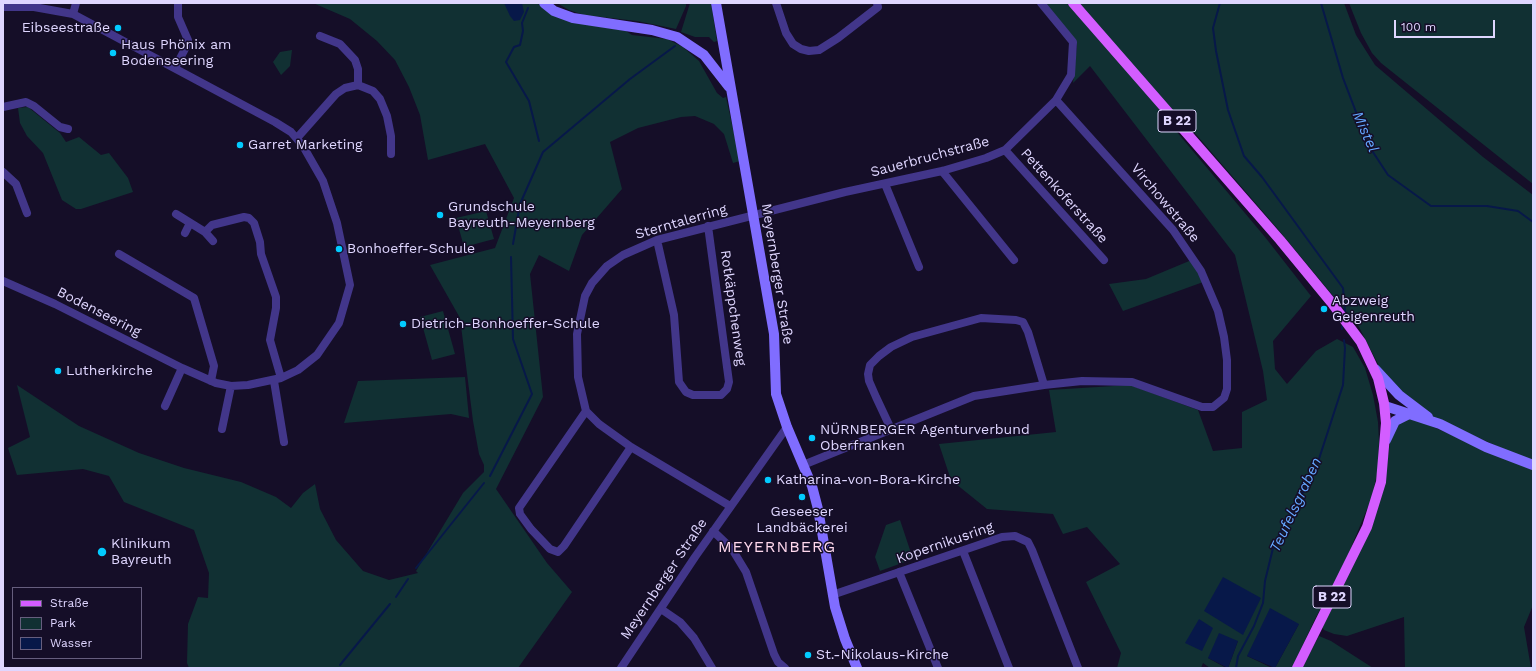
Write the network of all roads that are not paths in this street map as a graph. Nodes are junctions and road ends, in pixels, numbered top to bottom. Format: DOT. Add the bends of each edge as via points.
graph roads {
  1 [pos="76,3"];
  2 [pos="178,3"];
  3 [pos="544,3"];
  4 [pos="716,3"];
  5 [pos="776,3"];
  6 [pos="877,3"];
  7 [pos="1042,3"];
  8 [pos="1073,3"];
  9 [pos="7,5"];
  10 [pos="72,14"];
  11 [pos="320,36"];
  12 [pos="724,50"];
  13 [pos="704,55"];
  14 [pos="175,68"];
  15 [pos="358,84"];
  16 [pos="731,90"];
  17 [pos="1056,100"];
  18 [pos="3,107"];
  19 [pos="68,129"];
  20 [pos="297,138"];
  21 [pos="1004,150"];
  22 [pos="391,154"];
  23 [pos="942,171"];
  24 [pos="3,172"];
  25 [pos="885,184"];
  26 [pos="27,213"];
  27 [pos="176,214"];
  28 [pos="753,216"];
  29 [pos="190,223"];
  30 [pos="708,226"];
  31 [pos="205,232"];
  32 [pos="185,233"];
  33 [pos="657,240"];
  34 [pos="213,241"];
  35 [pos="119,254"];
  36 [pos="1014,260"];
  37 [pos="1104,260"];
  38 [pos="919,267"];
  39 [pos="3,281"];
  40 [pos="1372,366"];
  41 [pos="182,368"];
  42 [pos="278,380"];
  43 [pos="211,381"];
  44 [pos="1044,385"];
  45 [pos="231,386"];
  46 [pos="1408,402"];
  47 [pos="1385,404"];
  48 [pos="165,406"];
  49 [pos="586,411"];
  50 [pos="1409,414"];
  51 [pos="1440,424"];
  52 [pos="787,427"];
  53 [pos="222,429"];
  54 [pos="891,429"];
  55 [pos="1386,440"];
  56 [pos="284,442"];
  57 [pos="631,447"];
  58 [pos="803,465"];
  59 [pos="1533,466"];
  60 [pos="730,506"];
  61 [pos="713,531"];
  62 [pos="963,551"];
  63 [pos="899,572"];
  64 [pos="832,595"];
  65 [pos="661,609"];
  66 [pos="621,668"];
  67 [pos="712,668"];
  68 [pos="785,668"];
  69 [pos="857,668"];
  70 [pos="938,668"];
  71 [pos="1009,668"];
  72 [pos="1078,668"];
  73 [pos="1297,668"];
  1 -- 10 [label="street"];
  2 -- 14 [label="street" via="178,17 188,40"];
  3 -- 13 [label="street" via="554,11 573,18 666,33 684,41"];
  4 -- 12 [label="street, Meyernberger Straße"];
  5 -- 6 [label="street" via="789,38 801,49 809,51 819,50 838,38 878,7"];
  7 -- 17 [label="street, Sauerbruchstraße" via="1073,42 1072,75"];
  8 -- 40 [label="main road, B 22" via="1280,240 1353,332"];
  9 -- 10 [label="street, Bodenseering"];
  10 -- 14 [label="street, Bodenseering"];
  11 -- 15 [label="street" via="340,44 355,60"];
  12 -- 13 [label="street" via="717,56"];
  12 -- 16 [label="street, Meyernberger Straße"];
  13 -- 16 [label="street"];
  14 -- 20 [label="street, Bodenseering" via="275,122"];
  15 -- 20 [label="street" via="336,94"];
  15 -- 22 [label="street" via="372,91 380,99 391,136"];
  16 -- 28 [label="street, Meyernberger Straße"];
  17 -- 21 [label="street, Sauerbruchstraße"];
  17 -- 44 [label="street, Virchowstraße" via="1173,230 1194,259 1218,311 1227,360 1227,389 1224,398 1213,407 1202,407 1132,382 1082,381"];
  18 -- 19 [label="street" via="26,102 60,127"];
  20 -- 42 [label="street, Bodenseering" via="323,181 337,223 350,285 342,317 328,341 317,355"];
  21 -- 23 [label="street, Sauerbruchstraße"];
  21 -- 37 [label="street, Pettenkoferstraße"];
  23 -- 25 [label="street, Sauerbruchstraße"];
  23 -- 36 [label="street"];
  24 -- 26 [label="street" via="16,184"];
  25 -- 28 [label="street, Sauerbruchstraße"];
  25 -- 38 [label="street"];
  27 -- 29 [label="street"];
  28 -- 30 [label="street, Sterntalerring"];
  28 -- 52 [label="street, Meyernberger Straße" via="774,334 776,394"];
  29 -- 31 [label="street"];
  29 -- 32 [label="street"];
  30 -- 33 [label="street, Sterntalerring"];
  30 -- 33 [label="street, Rotkäppchenweg" via="729,382 725,393 715,396 692,395 686,392 679,382 674,315"];
  31 -- 34 [label="street"];
  31 -- 42 [label="street" via="212,224 244,217 254,223 261,254 276,297 270,340"];
  33 -- 49 [label="street, Sterntalerring" via="635,249 607,266 592,283 585,296 577,334 578,377"];
  35 -- 43 [label="street" via="194,298 214,366"];
  39 -- 41 [label="street, Bodenseering" via="55,304"];
  40 -- 46 [label="street"];
  40 -- 47 [label="main road, B 22"];
  41 -- 43 [label="street, Bodenseering"];
  41 -- 48 [label="street"];
  42 -- 45 [label="street, Bodenseering"];
  42 -- 56 [label="street"];
  43 -- 45 [label="street, Bodenseering"];
  44 -- 54 [label="street" via="974,396"];
  44 -- 54 [label="street" via="1023,322 981,318 912,337 891,347 870,365 869,381"];
  45 -- 53 [label="street"];
  46 -- 47 [label="street" via="1399,400"];
  46 -- 51 [label="street"];
  47 -- 50 [label="street"];
  47 -- 55 [label="main road, B 22"];
  49 -- 57 [label="street, Sterntalerring" via="599,424"];
  49 -- 57 [label="street" via="519,508 527,524 550,549 558,552 564,546"];
  50 -- 51 [label="street"];
  50 -- 55 [label="street" via="1395,421"];
  51 -- 59 [label="street" via="1486,447"];
  52 -- 58 [label="street"];
  52 -- 60 [label="street, Meyernberger Straße"];
  54 -- 58 [label="street"];
  55 -- 73 [label="main road, B 22" via="1381,482 1368,527"];
  57 -- 60 [label="street, Sterntalerring"];
  58 -- 64 [label="street" via="818,509"];
  60 -- 61 [label="street, Meyernberger Straße"];
  61 -- 65 [label="street, Meyernberger Straße"];
  61 -- 68 [label="street" via="732,549 746,572 774,654"];
  62 -- 63 [label="street, Kopernikusring"];
  62 -- 71 [label="street"];
  62 -- 72 [label="street, Kopernikusring" via="1008,535 1028,542"];
  63 -- 64 [label="street, Kopernikusring"];
  63 -- 70 [label="street"];
  64 -- 69 [label="street"];
  65 -- 66 [label="street, Meyernberger Straße"];
  65 -- 67 [label="street" via="680,622 694,638"];
}
